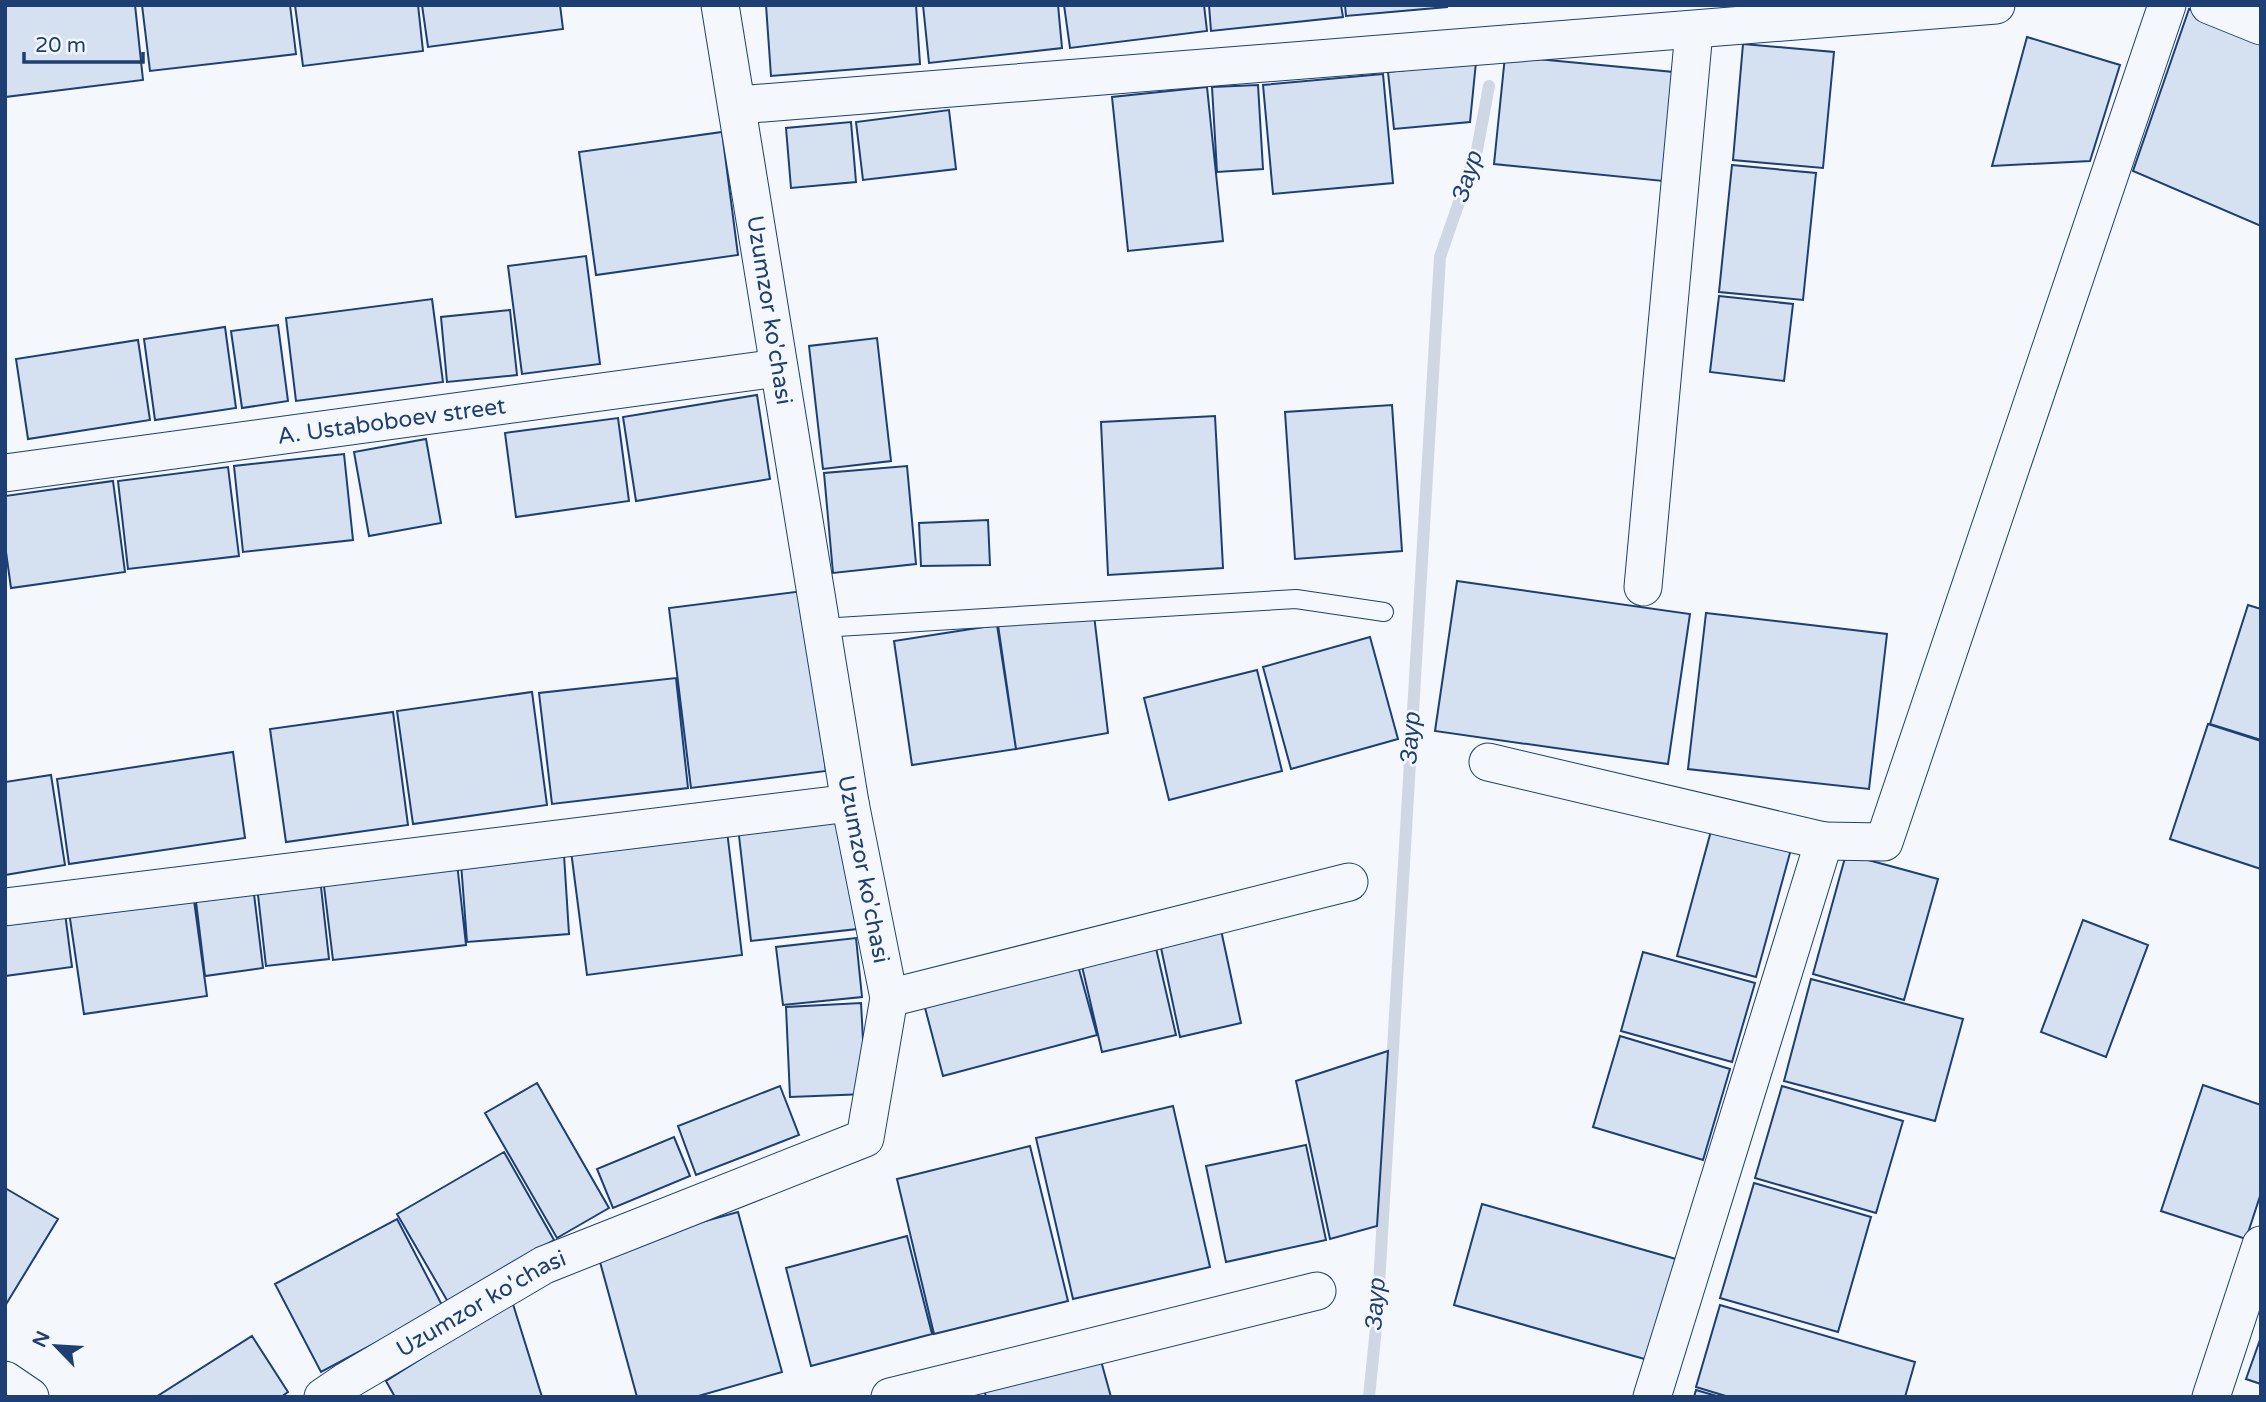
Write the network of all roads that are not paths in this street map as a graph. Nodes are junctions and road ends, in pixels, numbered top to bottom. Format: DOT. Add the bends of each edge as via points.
graph roads {
  1 [pos="720,5"];
  2 [pos="1996,5"];
  3 [pos="2167,5"];
  4 [pos="2209,5"];
  5 [pos="2261,26"];
  6 [pos="1694,31"];
  7 [pos="738,105"];
  8 [pos="778,368"];
  9 [pos="5,473"];
  10 [pos="1643,587"];
  11 [pos="1384,612"];
  12 [pos="821,628"];
  13 [pos="1488,762"];
  14 [pos="850,803"];
  15 [pos="1824,841"];
  16 [pos="1349,882"];
  17 [pos="5,907"];
  18 [pos="889,998"];
  19 [pos="2261,1245"];
  20 [pos="1317,1291"];
  21 [pos="5,1380"];
  22 [pos="341,1392"];
  23 [pos="30,1397"];
  24 [pos="890,1397"];
  25 [pos="1652,1397"];
  26 [pos="2211,1397"];
  1 -- 7 [label="street, Uzumzor ko'chasi"];
  2 -- 6 [label="street"];
  3 -- 15 [label="street" via="1884,842"];
  4 -- 5 [label="street"];
  6 -- 7 [label="street"];
  6 -- 10 [label="street"];
  7 -- 8 [label="street, Uzumzor ko'chasi"];
  8 -- 9 [label="street, A. Ustaboboev street"];
  8 -- 12 [label="street, Uzumzor ko'chasi"];
  11 -- 12 [label="lane" via="1296,599"];
  12 -- 14 [label="street, Uzumzor ko'chasi"];
  13 -- 15 [label="street"];
  14 -- 17 [label="street"];
  14 -- 18 [label="street, Uzumzor ko'chasi"];
  15 -- 25 [label="street"];
  16 -- 18 [label="street"];
  18 -- 22 [label="street, Uzumzor ko'chasi" via="865,1138 544,1265"];
  19 -- 26 [label="street"];
  20 -- 24 [label="street"];
  21 -- 23 [label="street"];
}
